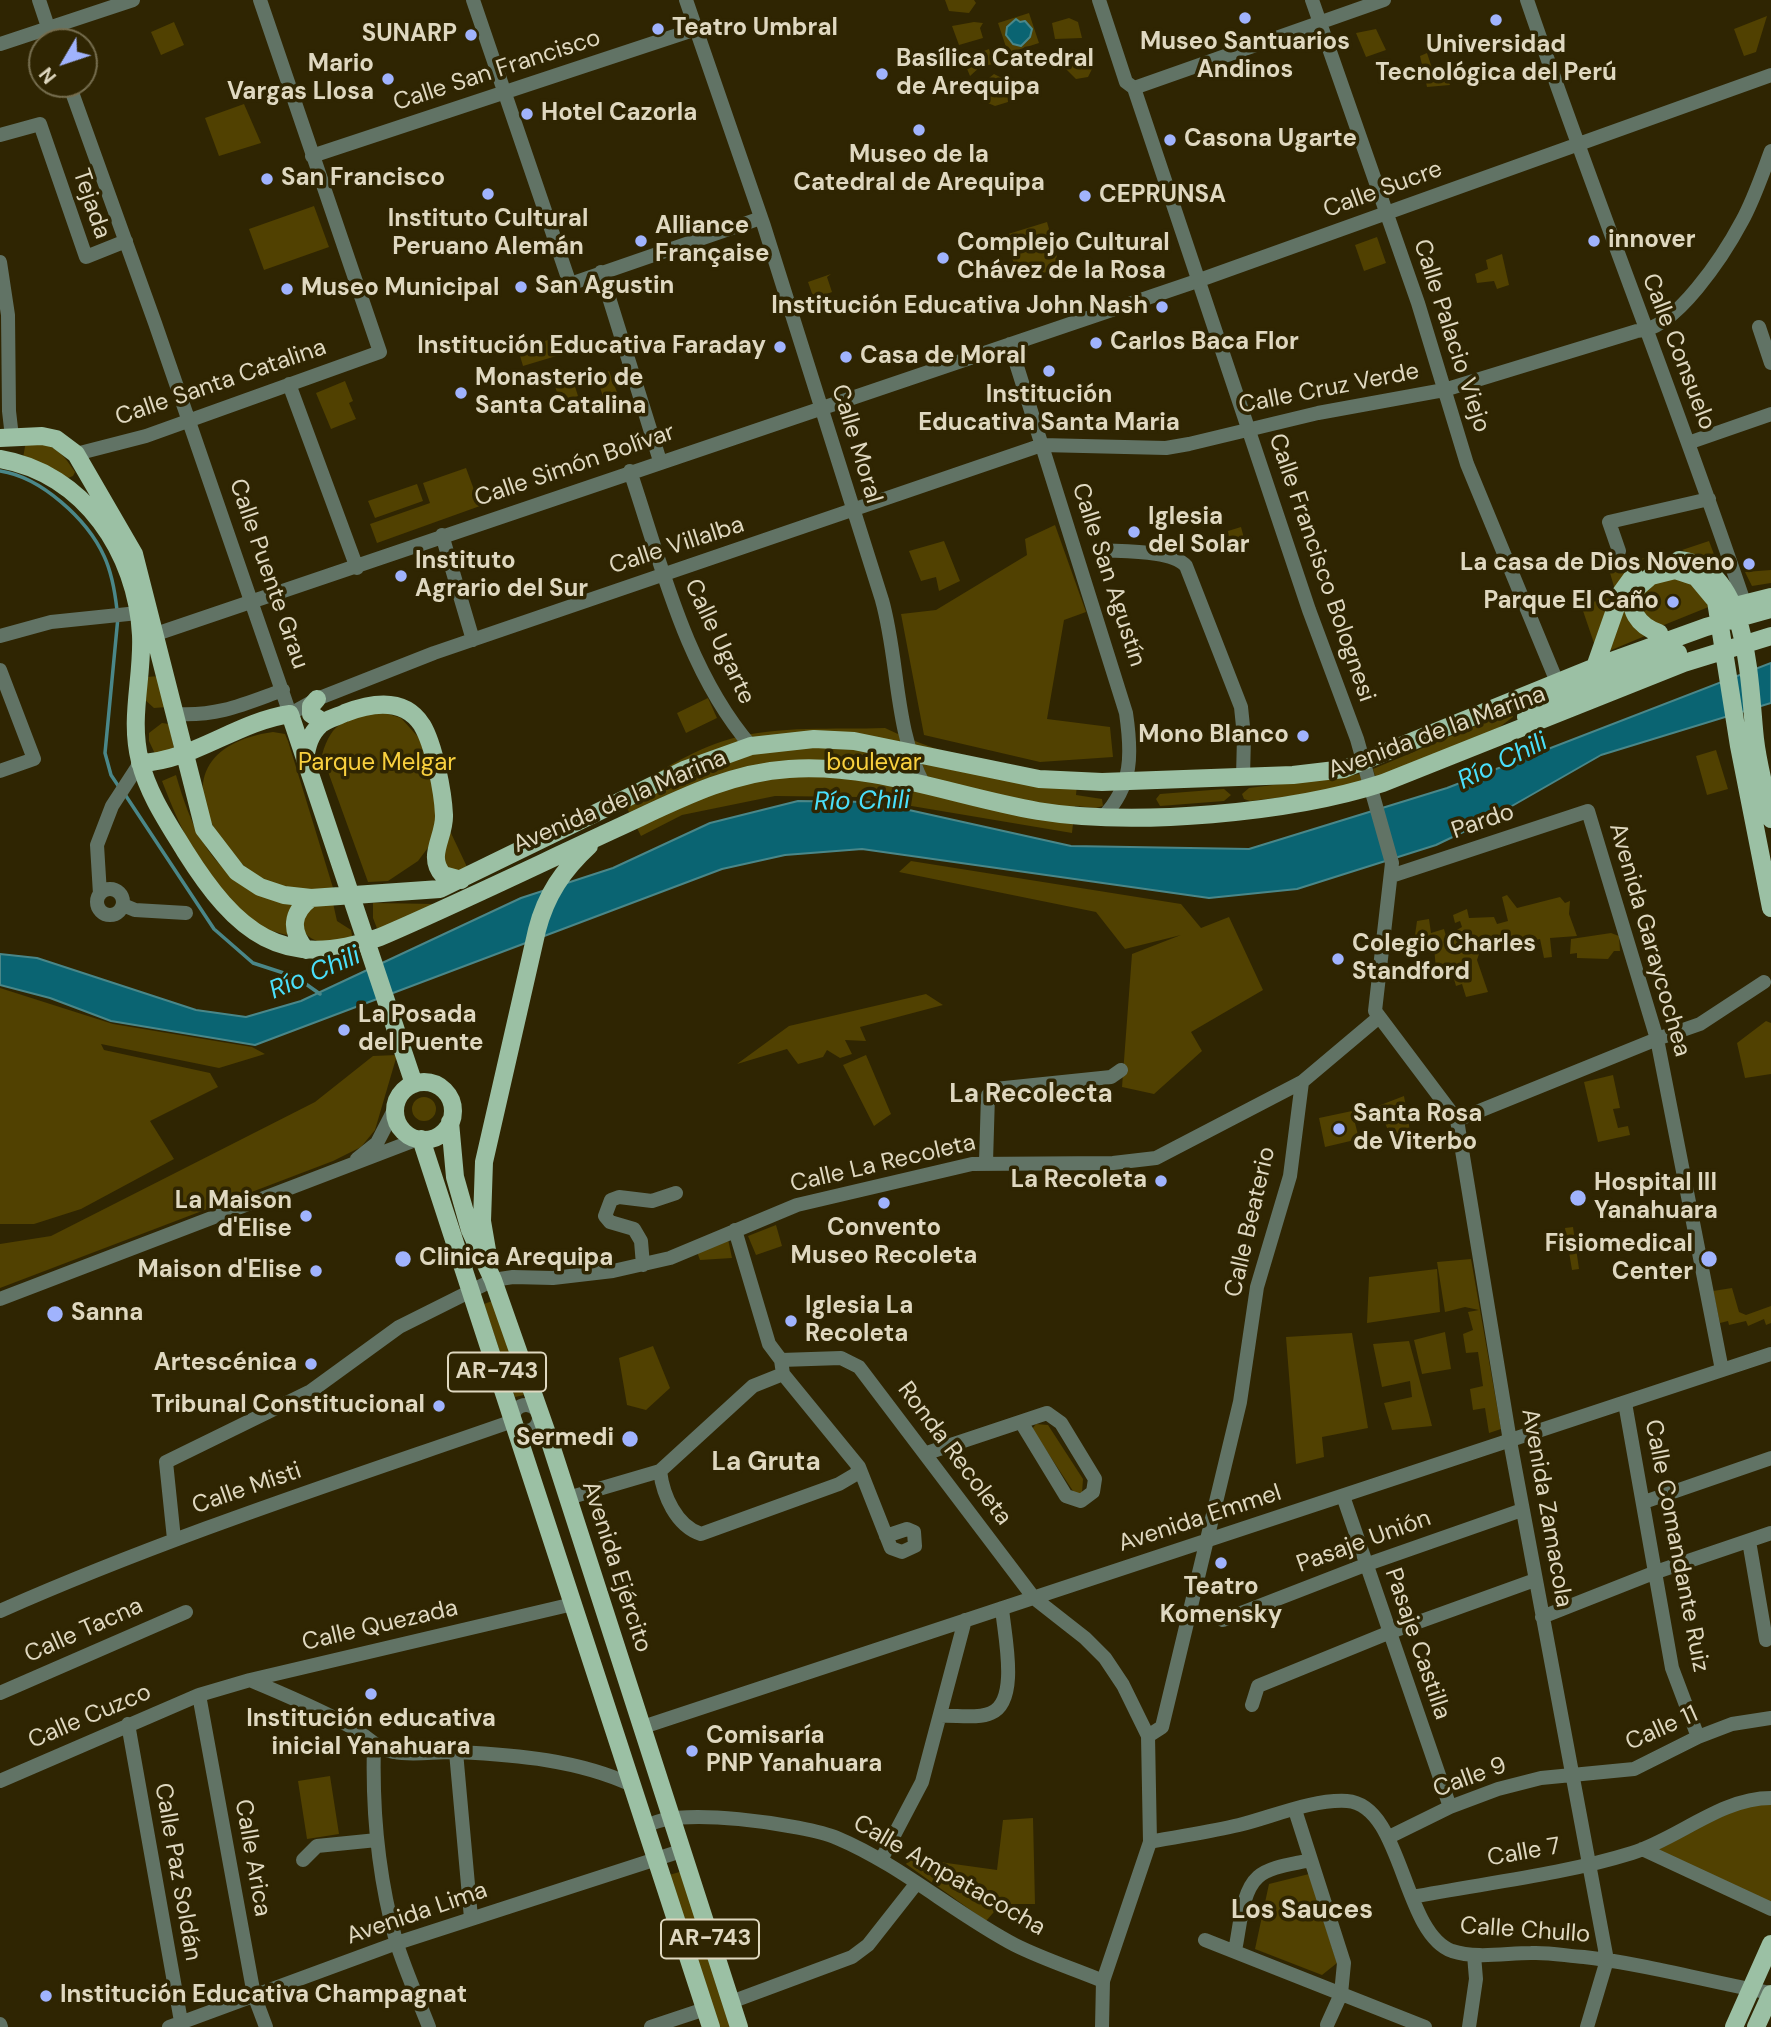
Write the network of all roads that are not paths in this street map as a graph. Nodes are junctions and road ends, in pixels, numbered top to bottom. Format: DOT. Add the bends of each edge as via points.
graph roads {
  1 [pos="39,0"];
  2 [pos="133,0"];
  3 [pos="260,0"];
  4 [pos="473,0"];
  5 [pos="686,0"];
  6 [pos="1099,0"];
  7 [pos="1312,0"];
  8 [pos="1384,0"];
  9 [pos="1527,0"];
  10 [pos="1320,23"];
  11 [pos="48,27"];
  12 [pos="696,29"];
  13 [pos="0,44"];
  14 [pos="1771,75"];
  15 [pos="1134,88"];
  16 [pos="505,93"];
  17 [pos="74,98"];
  18 [pos="0,135"];
  19 [pos="1576,143"];
  20 [pos="1771,152"];
  21 [pos="312,156"];
  22 [pos="1387,212"];
  23 [pos="761,218"];
  24 [pos="126,241"];
  25 [pos="0,262"];
  26 [pos="601,272"];
  27 [pos="1197,281"];
  28 [pos="1759,327"];
  29 [pos="1648,331"];
  30 [pos="1010,344"];
  31 [pos="1771,363"];
  32 [pos="289,384"];
  33 [pos="1444,390"];
  34 [pos="4,407"];
  35 [pos="821,407"];
  36 [pos="1771,414"];
  37 [pos="188,420"];
  38 [pos="1248,428"];
  39 [pos="6,437"];
  40 [pos="1688,443"];
  41 [pos="1042,445"];
  42 [pos="76,454"];
  43 [pos="0,458"];
  44 [pos="660,461"];
  45 [pos="630,471"];
  46 [pos="90,479"];
  47 [pos="59,481"];
  48 [pos="75,493"];
  49 [pos="1709,499"];
  50 [pos="853,512"];
  51 [pos="442,535"];
  52 [pos="1097,550"];
  53 [pos="1619,551"];
  54 [pos="357,568"];
  55 [pos="133,571"];
  56 [pos="664,574"];
  57 [pos="1771,597"];
  58 [pos="251,602"];
  59 [pos="1744,602"];
  60 [pos="1771,609"];
  61 [pos="134,614"];
  62 [pos="1771,629"];
  63 [pos="156,634"];
  64 [pos="0,636"];
  65 [pos="1771,636"];
  66 [pos="1665,637"];
  67 [pos="473,640"];
  68 [pos="1684,663"];
  69 [pos="0,670"];
  70 [pos="1598,672"];
  71 [pos="1729,678"];
  72 [pos="1751,680"];
  73 [pos="1557,682"];
  74 [pos="283,690"];
  75 [pos="5,698"];
  76 [pos="317,699"];
  77 [pos="177,713"];
  78 [pos="290,714"];
  79 [pos="323,722"];
  80 [pos="220,736"];
  81 [pos="1493,741"];
  82 [pos="1747,744"];
  83 [pos="881,745"];
  84 [pos="751,746"];
  85 [pos="910,751"];
  86 [pos="185,754"];
  87 [pos="305,759"];
  88 [pos="141,763"];
  89 [pos="0,771"];
  90 [pos="877,776"];
  91 [pos="1237,778"];
  92 [pos="1158,781"];
  93 [pos="1125,782"];
  94 [pos="924,785"];
  95 [pos="192,790"];
  96 [pos="1232,811"];
  97 [pos="1588,811"];
  98 [pos="1156,815"];
  99 [pos="1103,817"];
  100 [pos="1771,819"];
  101 [pos="614,830"];
  102 [pos="1392,869"];
  103 [pos="461,880"];
  104 [pos="311,898"];
  105 [pos="1771,908"];
  106 [pos="186,913"];
  107 [pos="306,950"];
  108 [pos="1764,982"];
  109 [pos="1378,1018"];
  110 [pos="1657,1040"];
  111 [pos="1121,1070"];
  112 [pos="1302,1082"];
  113 [pos="414,1084"];
  114 [pos="395,1108"];
  115 [pos="1457,1120"];
  116 [pos="450,1122"];
  117 [pos="420,1139"];
  118 [pos="986,1162"];
  119 [pos="343,1168"];
  120 [pos="676,1193"];
  121 [pos="735,1230"];
  122 [pos="643,1265"];
  123 [pos="493,1280"];
  124 [pos="470,1291"];
  125 [pos="0,1299"];
  126 [pos="1771,1354"];
  127 [pos="782,1367"];
  128 [pos="1723,1370"];
  129 [pos="1625,1403"];
  130 [pos="540,1414"];
  131 [pos="513,1421"];
  132 [pos="1021,1422"];
  133 [pos="1510,1441"];
  134 [pos="927,1453"];
  135 [pos="1771,1458"];
  136 [pos="859,1467"];
  137 [pos="660,1471"];
  138 [pos="1343,1496"];
  139 [pos="568,1498"];
  140 [pos="1644,1502"];
  141 [pos="1522,1510"];
  142 [pos="1771,1533"];
  143 [pos="886,1536"];
  144 [pos="174,1539"];
  145 [pos="1206,1541"];
  146 [pos="1749,1541"];
  147 [pos="1365,1565"];
  148 [pos="1656,1572"];
  149 [pos="1535,1580"];
  150 [pos="600,1598"];
  151 [pos="1034,1598"];
  152 [pos="573,1604"];
  153 [pos="1002,1608"];
  154 [pos="0,1611"];
  155 [pos="186,1612"];
  156 [pos="1542,1617"];
  157 [pos="965,1620"];
  158 [pos="1223,1620"];
  159 [pos="1388,1633"];
  160 [pos="1766,1640"];
  161 [pos="250,1680"];
  162 [pos="0,1693"];
  163 [pos="199,1695"];
  164 [pos="1252,1705"];
  165 [pos="941,1716"];
  166 [pos="1771,1718"];
  167 [pos="128,1724"];
  168 [pos="643,1727"];
  169 [pos="1148,1736"];
  170 [pos="1698,1737"];
  171 [pos="374,1744"];
  172 [pos="456,1752"];
  173 [pos="1571,1774"];
  174 [pos="1,1778"];
  175 [pos="632,1785"];
  176 [pos="1771,1798"];
  177 [pos="1450,1807"];
  178 [pos="1295,1810"];
  179 [pos="671,1818"];
  180 [pos="646,1828"];
  181 [pos="1389,1837"];
  182 [pos="377,1840"];
  183 [pos="1150,1842"];
  184 [pos="1643,1849"];
  185 [pos="681,1851"];
  186 [pos="303,1860"];
  187 [pos="881,1860"];
  188 [pos="1310,1860"];
  189 [pos="655,1861"];
  190 [pos="1588,1865"];
  191 [pos="916,1884"];
  192 [pos="1412,1897"];
  193 [pos="1771,1909"];
  194 [pos="471,1918"];
  195 [pos="1205,1940"];
  196 [pos="397,1943"];
  197 [pos="1771,1944"];
  198 [pos="1235,1950"];
  199 [pos="1474,1955"];
  200 [pos="1607,1960"];
  201 [pos="1103,1981"];
  202 [pos="1750,1989"];
  203 [pos="1341,1994"];
  204 [pos="1771,1994"];
  205 [pos="254,1995"];
  206 [pos="731,2001"];
  207 [pos="705,2009"];
  208 [pos="1327,2025"];
  209 [pos="177,2026"];
  210 [pos="1760,2026"];
  211 [pos="266,2027"];
  212 [pos="429,2027"];
  213 [pos="651,2027"];
  214 [pos="711,2027"];
  215 [pos="739,2027"];
  216 [pos="1102,2027"];
  217 [pos="1425,2027"];
  218 [pos="1469,2027"];
  219 [pos="1587,2027"];
  220 [pos="1734,2027"];
  1 -- 11 [label="street"];
  2 -- 11 [label="street"];
  3 -- 21 [label="street"];
  4 -- 16 [label="street"];
  5 -- 12 [label="street, Calle Moral"];
  6 -- 15 [label="street, Calle Francisco Bolognesi" via="1126,82"];
  7 -- 10 [label="street, Calle Palacio Viejo"];
  8 -- 10 [label="street"];
  9 -- 19 [label="street, Calle Consuelo"];
  10 -- 15 [label="street"];
  10 -- 22 [label="street, Calle Palacio Viejo"];
  11 -- 13 [label="street"];
  12 -- 16 [label="street, Calle San Francisco"];
  12 -- 23 [label="street, Calle Moral"];
  14 -- 19 [label="street, Calle Sucre"];
  15 -- 27 [label="street, Calle Francisco Bolognesi"];
  16 -- 21 [label="street, Calle San Francisco"];
  16 -- 26 [label="street" via="570,284"];
  17 -- 24 [label="street, Calle Puente Grau"];
  18 -- 24 [label="street, Tejada" via="40,124 86,257"];
  19 -- 22 [label="street, Calle Sucre"];
  19 -- 29 [label="street, Calle Consuelo"];
  20 -- 29 [label="street, Calle Cruz Verde" via="1742,222 1690,296 1660,326"];
  21 -- 32 [label="street, Calle Santa Catalina" via="380,352"];
  22 -- 27 [label="street, Calle Sucre"];
  22 -- 33 [label="street, Calle Palacio Viejo"];
  23 -- 26 [label="street"];
  23 -- 35 [label="street, Calle Moral"];
  24 -- 37 [label="street, Calle Puente Grau"];
  25 -- 34 [label="street" via="8,314"];
  26 -- 44 [label="street"];
  27 -- 30 [label="street, Calle Sucre"];
  27 -- 38 [label="street, Calle Francisco Bolognesi"];
  28 -- 31 [label="street"];
  29 -- 33 [label="street, Calle Cruz Verde"];
  29 -- 40 [label="street, Calle Consuelo"];
  30 -- 35 [label="street, Calle Simón Bolívar"];
  30 -- 41 [label="street, Calle San Agustín"];
  32 -- 37 [label="street, Calle Santa Catalina"];
  32 -- 54 [label="street"];
  33 -- 38 [label="street, Calle Cruz Verde"];
  33 -- 73 [label="street, Calle Palacio Viejo" via="1467,464"];
  34 -- 39 [label="street"];
  35 -- 44 [label="street, Calle Simón Bolívar"];
  35 -- 50 [label="street, Calle Moral"];
  36 -- 40 [label="street"];
  37 -- 42 [label="street, Calle Santa Catalina"];
  37 -- 58 [label="street, Calle Puente Grau"];
  38 -- 41 [label="street, Calle Cruz Verde" via="1166,448"];
  38 -- 102 [label="street, Calle Francisco Bolognesi" via="1359,744"];
  39 -- 42 [label="main road" via="56,439"];
  40 -- 49 [label="street, Calle Consuelo"];
  41 -- 50 [label="street, Calle Villalba"];
  41 -- 93 [label="street, Calle San Agustín" via="1120,688 1129,733"];
  42 -- 46 [label="main road"];
  42 -- 47 [label="main road" via="80,471 75,478"];
  43 -- 47 [label="main road"];
  44 -- 45 [label="street, Calle Simón Bolívar"];
  45 -- 51 [label="street, Calle Simón Bolívar"];
  45 -- 56 [label="street, Calle Ugarte"];
  46 -- 48 [label="main road" via="77,480"];
  46 -- 55 [label="main road" via="125,534"];
  47 -- 48 [label="main road"];
  48 -- 55 [label="main road" via="102,521"];
  49 -- 53 [label="street" via="1609,522"];
  49 -- 59 [label="street, Calle Consuelo"];
  50 -- 56 [label="street, Calle Villalba"];
  50 -- 85 [label="street, Calle Moral" via="887,617"];
  51 -- 54 [label="street, Calle Simón Bolívar"];
  51 -- 67 [label="street"];
  52 -- 91 [label="street" via="1141,551 1174,558 1186,566 1241,707 1244,736"];
  54 -- 58 [label="street, Calle Simón Bolívar"];
  55 -- 61 [label="main road, Avenida de la Marina"];
  55 -- 63 [label="main road, Avenida de la Marina"];
  56 -- 67 [label="street, Calle Villalba"];
  56 -- 84 [label="street, Calle Ugarte" via="726,714"];
  57 -- 59 [label="main road"];
  58 -- 63 [label="street, Calle Simón Bolívar"];
  58 -- 74 [label="street, Calle Puente Grau"];
  59 -- 66 [label="main road"];
  60 -- 66 [label="main road, Avenida de la Marina"];
  61 -- 64 [label="street" via="51,622"];
  61 -- 88 [label="main road, Avenida de la Marina" via="140,655 135,734"];
  62 -- 72 [label="main road" via="1754,650"];
  63 -- 77 [label="main road, Avenida de la Marina"];
  65 -- 68 [label="main road, Avenida de la Marina"];
  66 -- 68 [label="main road" via="1693,646 1693,654"];
  66 -- 70 [label="main road, Avenida de la Marina"];
  66 -- 71 [label="main road" via="1639,622 1632,604 1637,588 1651,576 1675,570 1696,577 1716,601"];
  67 -- 76 [label="street, Calle Villalba"];
  68 -- 81 [label="main road, Avenida de la Marina"];
  69 -- 75 [label="street"];
  70 -- 71 [label="main road" via="1696,649 1716,656"];
  70 -- 72 [label="main road" via="1627,582 1643,568 1675,560 1706,569 1720,580 1730,598"];
  70 -- 73 [label="main road, Avenida de la Marina"];
  70 -- 81 [label="main road" via="1502,730"];
  71 -- 82 [label="main road"];
  72 -- 82 [label="main road"];
  73 -- 91 [label="main road, Avenida de la Marina" via="1345,769"];
  74 -- 77 [label="street" via="210,715"];
  74 -- 78 [label="street, Calle Puente Grau"];
  75 -- 89 [label="street" via="34,759"];
  76 -- 78 [label="street, Calle Villalba"];
  76 -- 79 [label="main road" via="311,714"];
  77 -- 86 [label="main road, Avenida de la Marina"];
  78 -- 80 [label="main road"];
  78 -- 87 [label="main road, Calle Puente Grau"];
  79 -- 87 [label="main road" via="312,736"];
  79 -- 103 [label="main road" via="378,704 400,708 417,718 429,741 443,807 436,865 443,876"];
  80 -- 86 [label="main road"];
  80 -- 95 [label="main road" via="205,750"];
  81 -- 96 [label="main road, Avenida de la Marina" via="1350,794"];
  82 -- 100 [label="main road"];
  82 -- 105 [label="main road"];
  83 -- 84 [label="main road, Avenida de la Marina" via="814,739"];
  83 -- 85 [label="main road, Avenida de la Marina"];
  83 -- 90 [label="main road" via="888,762"];
  84 -- 103 [label="main road, Avenida de la Marina" via="684,770"];
  85 -- 93 [label="main road, Avenida de la Marina" via="1039,779"];
  85 -- 94 [label="street, Calle Moral"];
  86 -- 88 [label="main road"];
  86 -- 95 [label="main road, Avenida de la Marina"];
  87 -- 113 [label="main road, Calle Puente Grau"];
  88 -- 106 [label="street" via="115,801 97,845 99,907 114,914 123,905"];
  88 -- 107 [label="main road, Avenida de la Marina" via="156,803 218,900 256,933"];
  90 -- 94 [label="main road, Avenida de la Marina"];
  90 -- 101 [label="main road, Avenida de la Marina" via="821,768 757,773 694,793"];
  91 -- 92 [label="main road, Avenida de la Marina"];
  91 -- 96 [label="main road" via="1240,793"];
  92 -- 93 [label="main road, Avenida de la Marina"];
  92 -- 98 [label="main road" via="1150,800"];
  93 -- 99 [label="street, Calle San Agustín" via="1118,801"];
  94 -- 99 [label="main road, Avenida de la Marina" via="1040,811"];
  95 -- 104 [label="main road, Avenida de la Marina" via="204,829 237,872 260,887"];
  96 -- 98 [label="main road, Avenida de la Marina"];
  97 -- 102 [label="street, Pardo"];
  97 -- 110 [label="street, Avenida Garaycochea"];
  98 -- 99 [label="main road, Avenida de la Marina"];
  101 -- 107 [label="main road, Avenida de la Marina" via="380,937 350,948"];
  101 -- 123 [label="main road" via="592,843 563,871 542,911 484,1162 482,1220"];
  102 -- 109 [label="street" via="1376,985"];
  103 -- 104 [label="main road, Avenida de la Marina" via="428,892"];
  104 -- 107 [label="main road" via="295,917 294,929"];
  108 -- 110 [label="street" via="1700,1024"];
  109 -- 112 [label="street"];
  109 -- 115 [label="street, Avenida Zamacola"];
  110 -- 115 [label="street"];
  110 -- 128 [label="street, Avenida Garaycochea"];
  111 -- 118 [label="street" via="1111,1077 995,1089 988,1095"];
  112 -- 118 [label="street, Calle La Recoleta" via="1156,1158 1113,1163"];
  112 -- 145 [label="street, Calle Beaterio" via="1290,1175 1257,1287 1240,1402"];
  113 -- 114 [label="main road" via="402,1091"];
  113 -- 116 [label="main road, AR-743" via="427,1082 445,1091 453,1109"];
  114 -- 117 [label="main road, AR-743" via="399,1125"];
  114 -- 119 [label="street" via="377,1143"];
  115 -- 133 [label="street, Avenida Zamacola"];
  116 -- 117 [label="main road" via="436,1137"];
  116 -- 123 [label="main road, Avenida Ejército / AR-743" via="461,1204"];
  117 -- 119 [label="street"];
  117 -- 124 [label="main road, AR-743"];
  118 -- 121 [label="street, Calle La Recoleta" via="797,1205"];
  119 -- 125 [label="street"];
  120 -- 122 [label="street" via="652,1201 619,1197 607,1206 605,1216 610,1222 634,1229"];
  121 -- 122 [label="street, Calle La Recoleta"];
  121 -- 127 [label="street" via="769,1344"];
  122 -- 123 [label="street, Calle La Recoleta" via="553,1278"];
  123 -- 124 [label="street, Calle La Recoleta"];
  123 -- 130 [label="main road, Avenida Ejército / AR-743"];
  124 -- 131 [label="main road, AR-743"];
  124 -- 144 [label="street, Calle La Recoleta" via="399,1327 312,1391 166,1462"];
  126 -- 128 [label="street, Avenida Emmel"];
  127 -- 134 [label="street, Ronda Recoleta" via="850,1360"];
  127 -- 136 [label="street"];
  127 -- 137 [label="street" via="753,1386"];
  128 -- 129 [label="street, Avenida Emmel"];
  129 -- 133 [label="street, Avenida Emmel"];
  129 -- 140 [label="street, Calle Comandante Ruiz"];
  130 -- 131 [label="street, Calle Misti" via="530,1430"];
  130 -- 139 [label="main road, Avenida Ejército / AR-743"];
  131 -- 144 [label="street, Calle Misti"];
  131 -- 152 [label="main road, AR-743"];
  132 -- 132 [label="street" via="1046,1413 1061,1423 1095,1479 1093,1492 1081,1501 1066,1496"];
  132 -- 134 [label="street"];
  133 -- 138 [label="street, Avenida Emmel"];
  133 -- 141 [label="street, Avenida Zamacola"];
  134 -- 151 [label="street, Ronda Recoleta"];
  135 -- 140 [label="street"];
  136 -- 137 [label="street" via="839,1484 701,1534 683,1523 671,1507"];
  136 -- 143 [label="street"];
  137 -- 139 [label="street"];
  138 -- 145 [label="street, Avenida Emmel"];
  138 -- 147 [label="street, Pasaje Castilla"];
  139 -- 150 [label="main road, Avenida Ejército / AR-743"];
  140 -- 148 [label="street, Calle Comandante Ruiz"];
  141 -- 147 [label="street, Pasaje Unión"];
  141 -- 149 [label="street, Avenida Zamacola"];
  142 -- 146 [label="street"];
  144 -- 154 [label="street, Calle Misti"];
  145 -- 151 [label="street, Avenida Emmel"];
  145 -- 169 [label="street, Calle Beaterio" via="1162,1727"];
  146 -- 148 [label="street"];
  146 -- 160 [label="street"];
  147 -- 158 [label="street, Pasaje Unión"];
  147 -- 159 [label="street, Pasaje Castilla"];
  148 -- 156 [label="street"];
  148 -- 170 [label="street, Calle Comandante Ruiz" via="1672,1668"];
  149 -- 156 [label="street, Avenida Zamacola"];
  149 -- 159 [label="street"];
  150 -- 152 [label="main road" via="583,1590"];
  150 -- 168 [label="main road, Avenida Ejército / AR-743"];
  151 -- 153 [label="street, Avenida Emmel"];
  151 -- 169 [label="street, Ronda Recoleta" via="1105,1658 1124,1685"];
  152 -- 161 [label="street, Calle Quezada"];
  152 -- 175 [label="main road, AR-743"];
  153 -- 157 [label="street, Avenida Emmel"];
  153 -- 165 [label="street" via="1009,1685 1004,1704 991,1714"];
  155 -- 162 [label="street, Calle Tacna"];
  156 -- 173 [label="street, Avenida Zamacola"];
  157 -- 165 [label="street"];
  157 -- 168 [label="street, Avenida Emmel"];
  159 -- 164 [label="street" via="1258,1686"];
  159 -- 177 [label="street, Pasaje Castilla"];
  161 -- 163 [label="street, Calle Quezada"];
  161 -- 171 [label="street" via="354,1728"];
  163 -- 167 [label="street, Calle Cuzco"];
  163 -- 205 [label="street, Calle Arica"];
  165 -- 187 [label="street" via="922,1782"];
  166 -- 170 [label="street, Calle 11" via="1732,1724"];
  167 -- 174 [label="street, Calle Cuzco"];
  167 -- 209 [label="street, Calle Paz Soldán"];
  168 -- 179 [label="main road, Avenida Ejército / AR-743"];
  169 -- 183 [label="street"];
  170 -- 173 [label="street, Calle 11" via="1633,1769"];
  171 -- 172 [label="street" via="395,1753"];
  171 -- 182 [label="street"];
  172 -- 175 [label="street" via="528,1757"];
  172 -- 194 [label="street"];
  173 -- 177 [label="street, Calle 9" via="1498,1789"];
  173 -- 190 [label="street, Avenida Zamacola"];
  175 -- 180 [label="main road, AR-743"];
  176 -- 184 [label="street, Calle 7" via="1733,1805"];
  177 -- 181 [label="street, Calle 9"];
  178 -- 181 [label="street, Calle Chullo" via="1356,1803"];
  178 -- 183 [label="street, Calle Chullo"];
  178 -- 188 [label="street"];
  179 -- 180 [label="street, Calle Ampatacocha"];
  179 -- 185 [label="main road, Avenida Ejército / AR-743"];
  179 -- 187 [label="street, Calle Ampatacocha" via="730,1818 835,1837"];
  180 -- 189 [label="main road, AR-743"];
  181 -- 192 [label="street, Calle Chullo"];
  182 -- 186 [label="street" via="317,1846"];
  182 -- 196 [label="street"];
  183 -- 201 [label="street"];
  184 -- 190 [label="street, Calle 7"];
  184 -- 193 [label="street"];
  185 -- 189 [label="street, Avenida Lima"];
  185 -- 206 [label="main road, Avenida Ejército / AR-743"];
  187 -- 191 [label="street, Calle Ampatacocha"];
  188 -- 198 [label="street" via="1257,1878"];
  188 -- 203 [label="street" via="1344,1963"];
  189 -- 194 [label="street, Avenida Lima"];
  189 -- 207 [label="main road, AR-743"];
  190 -- 192 [label="street, Calle 7"];
  190 -- 200 [label="street, Avenida Zamacola"];
  191 -- 201 [label="street, Calle Ampatacocha" via="1015,1945"];
  191 -- 206 [label="street" via="868,1945 852,1957"];
  192 -- 199 [label="street, Calle Chullo" via="1441,1945"];
  194 -- 196 [label="street, Avenida Lima"];
  195 -- 198 [label="street"];
  196 -- 205 [label="street, Avenida Lima"];
  196 -- 212 [label="street"];
  197 -- 202 [label="main road"];
  198 -- 203 [label="street"];
  199 -- 200 [label="street, Calle Chullo" via="1535,1952"];
  199 -- 218 [label="street" via="1476,1979"];
  200 -- 202 [label="street, Calle Chullo"];
  200 -- 219 [label="street, Avenida Zamacola"];
  201 -- 216 [label="street"];
  202 -- 204 [label="street, Calle Chullo"];
  202 -- 220 [label="main road"];
  203 -- 208 [label="street"];
  203 -- 217 [label="street"];
  204 -- 210 [label="main road"];
  205 -- 209 [label="street, Avenida Lima"];
  205 -- 211 [label="street, Calle Arica"];
  206 -- 215 [label="main road, Avenida Ejército / AR-743"];
  207 -- 213 [label="street"];
  207 -- 214 [label="main road, AR-743"];
}
